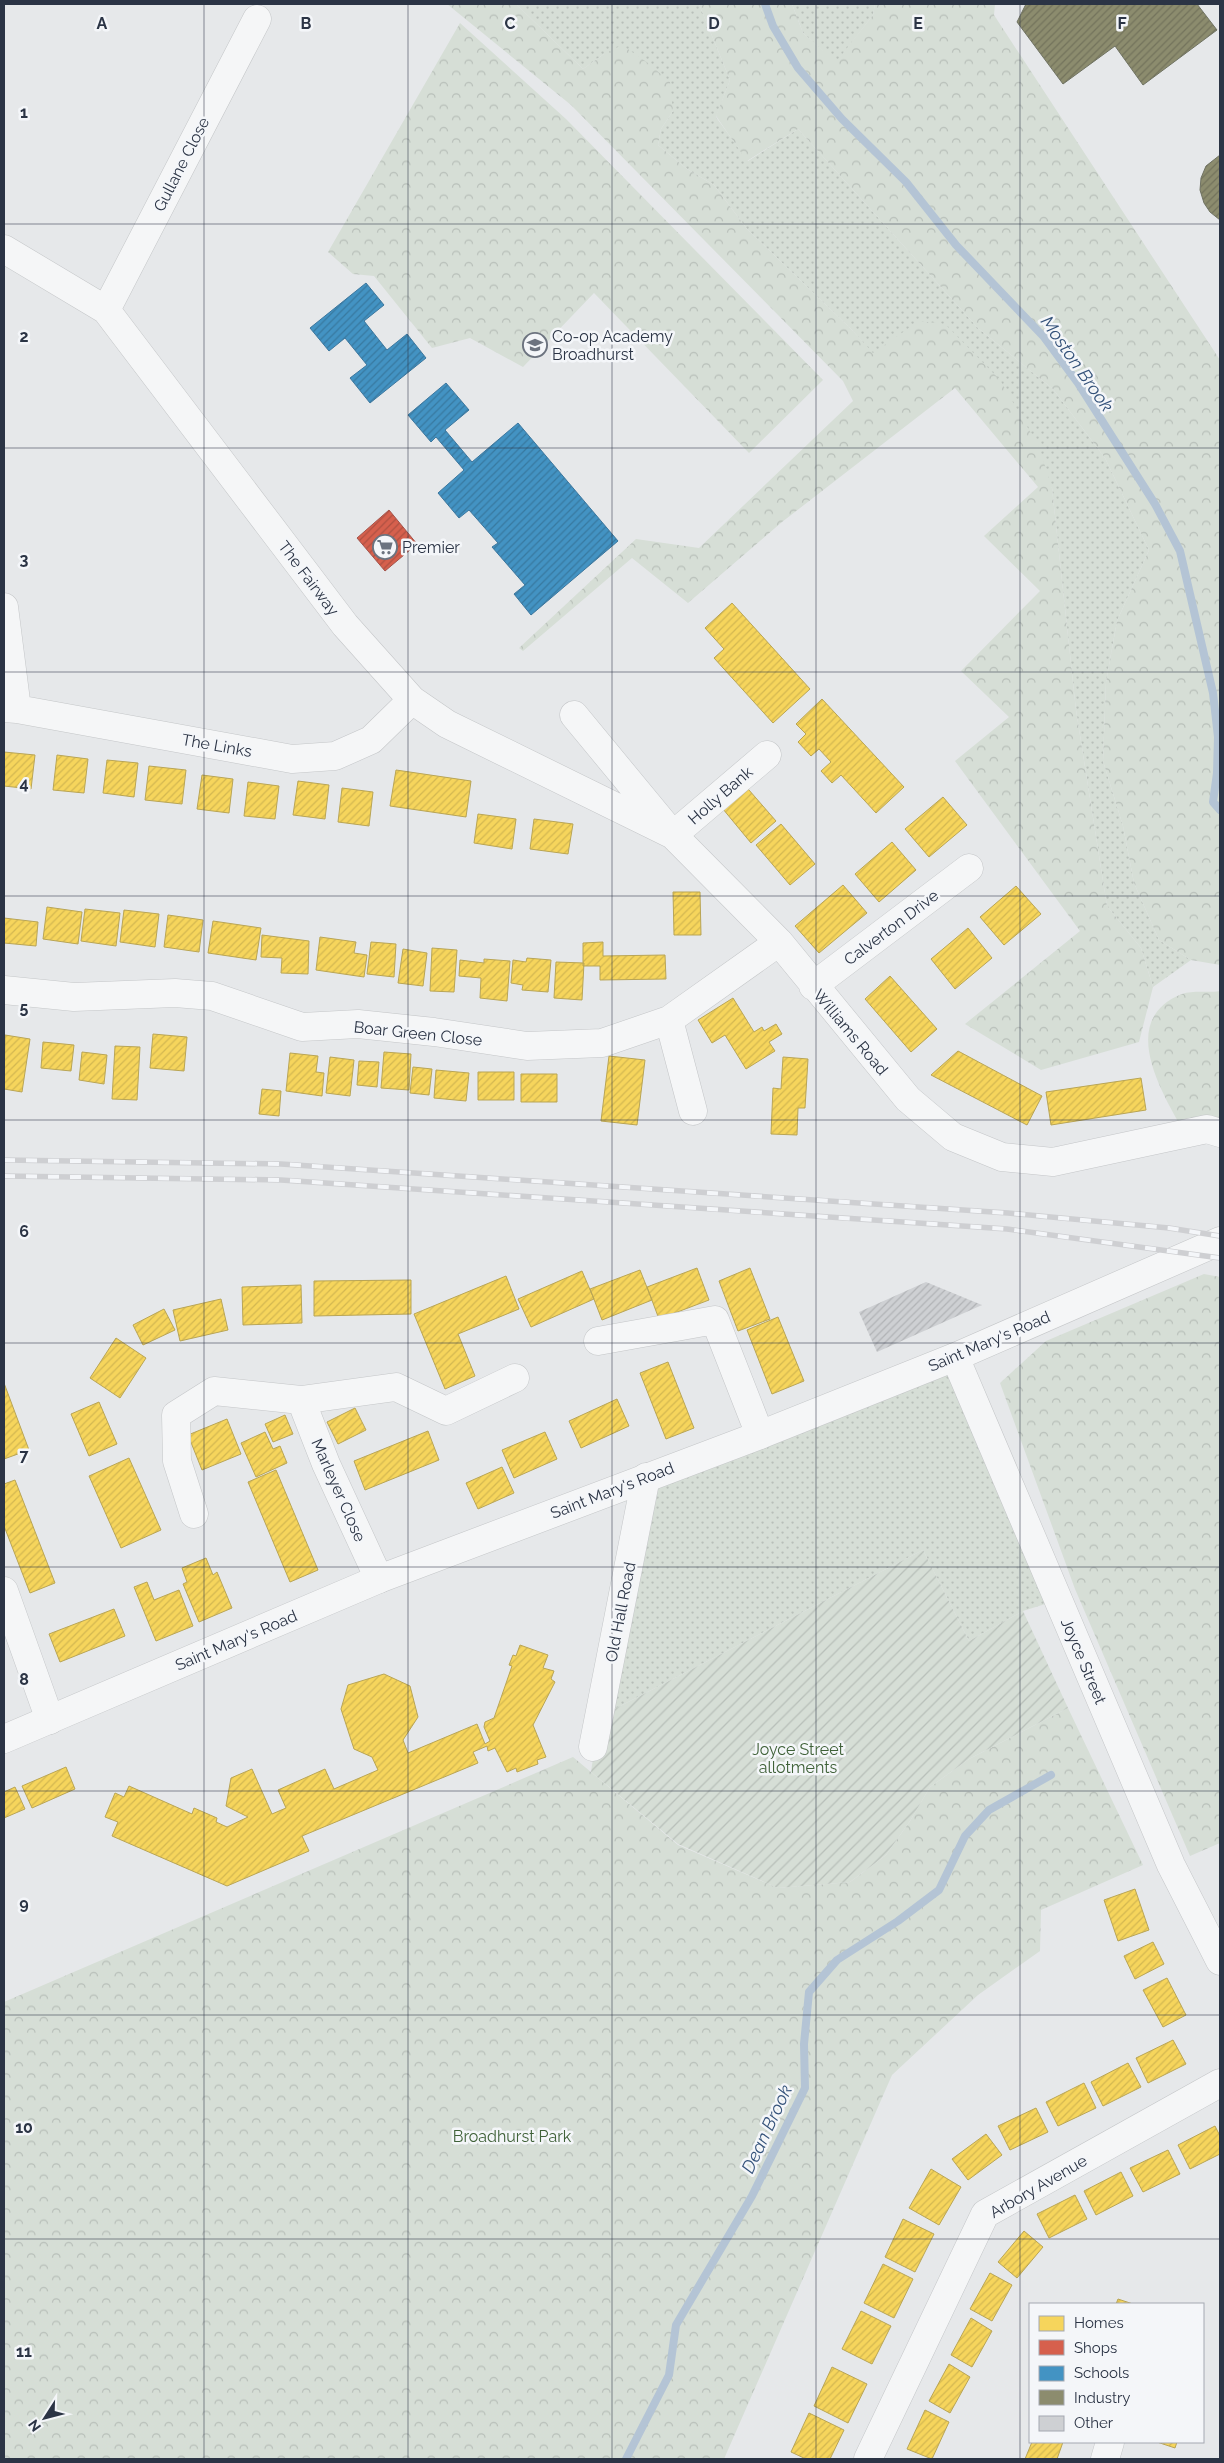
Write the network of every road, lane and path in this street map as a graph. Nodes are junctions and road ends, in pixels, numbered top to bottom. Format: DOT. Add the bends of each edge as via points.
graph roads {
  1 [pos="257,19"];
  2 [pos="4,249"];
  3 [pos="106,310"];
  4 [pos="4,606"];
  5 [pos="412,700"];
  6 [pos="10,708"];
  7 [pos="574,715"];
  8 [pos="767,755"];
  9 [pos="673,835"];
  10 [pos="969,868"];
  11 [pos="778,942"];
  12 [pos="813,986"];
  13 [pos="4,990"];
  14 [pos="669,1020"];
  15 [pos="693,1111"];
  16 [pos="1220,1133"];
  17 [pos="1220,1241"];
  18 [pos="598,1341"];
  19 [pos="955,1357"];
  20 [pos="516,1378"];
  21 [pos="301,1400"];
  22 [pos="760,1435"];
  23 [pos="646,1477"];
  24 [pos="194,1514"];
  25 [pos="380,1579"];
  26 [pos="4,1590"];
  27 [pos="50,1720"];
  28 [pos="4,1739"];
  29 [pos="593,1747"];
  30 [pos="1220,1961"];
  31 [pos="1220,2082"];
  32 [pos="1110,2443"];
  33 [pos="868,2459"];
  34 [pos="1105,2459"];
  1 -- 3 [label="street, Gullane Close"];
  2 -- 3 [label="street, The Fairway"];
  3 -- 5 [label="street, The Fairway" via="345,625"];
  4 -- 6 [label="street"];
  5 -- 6 [label="street, The Links" via="371,740 335,756 292,759"];
  5 -- 9 [label="street, The Fairway" via="447,724"];
  7 -- 9 [label="street, Williams Road"];
  8 -- 9 [label="street, Holly Bank"];
  9 -- 11 [label="street, Williams Road"];
  10 -- 12 [label="street, Calverton Drive"];
  11 -- 12 [label="street, Williams Road"];
  11 -- 14 [label="street, Boar Green Close"];
  12 -- 16 [label="street, Williams Road" via="908,1100 953,1137 1002,1157 1053,1162 1207,1129"];
  13 -- 14 [label="street, Boar Green Close" via="74,997 175,993 212,996 302,1027 358,1024 527,1046 602,1043"];
  14 -- 15 [label="street"];
  17 -- 19 [label="street, Saint Mary's Road"];
  18 -- 22 [label="street" via="715,1320"];
  19 -- 22 [label="street, Saint Mary's Road"];
  19 -- 30 [label="street, Joyce Street" via="1171,1865"];
  20 -- 21 [label="street" via="446,1411 396,1387"];
  21 -- 24 [label="street" via="214,1391 176,1415 177,1461"];
  21 -- 25 [label="street, Marleyer Close" via="326,1464"];
  22 -- 23 [label="street, Saint Mary's Road"];
  23 -- 25 [label="street, Saint Mary's Road"];
  23 -- 29 [label="street, Old Hall Road"];
  25 -- 27 [label="street, Saint Mary's Road"];
  26 -- 27 [label="street"];
  27 -- 28 [label="street, Saint Mary's Road"];
  31 -- 33 [label="street, Arbory Avenue" via="985,2214"];
  32 -- 34 [label="street"];
}
